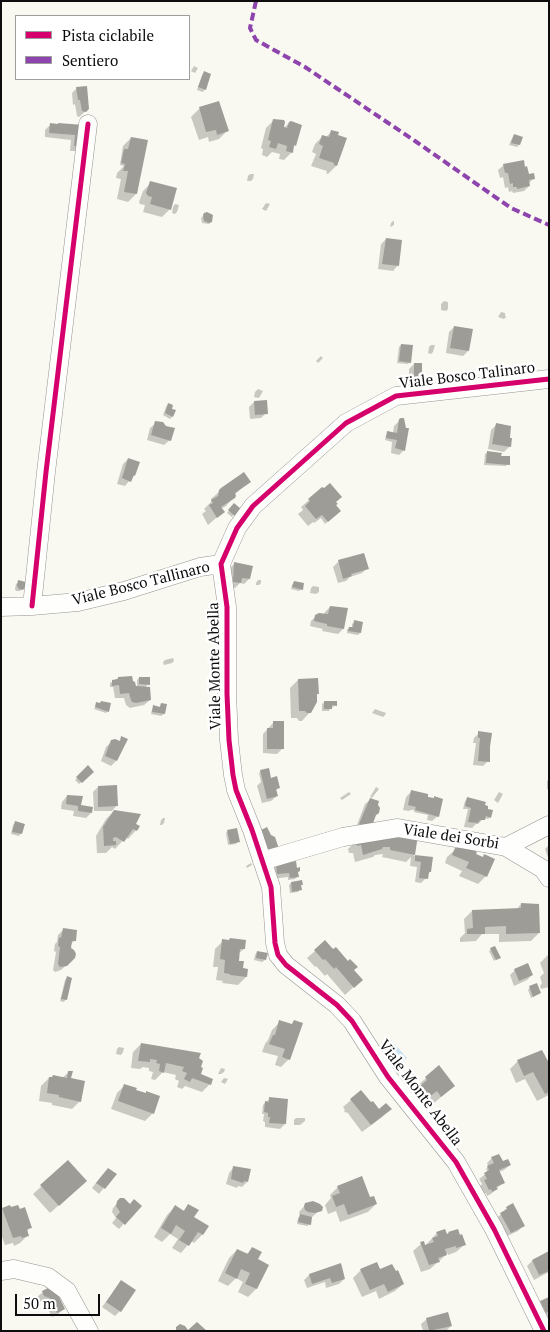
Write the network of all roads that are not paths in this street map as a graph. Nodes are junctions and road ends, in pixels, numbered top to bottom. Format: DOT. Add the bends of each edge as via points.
graph roads {
  1 [pos="88,124"];
  2 [pos="549,379"];
  3 [pos="221,564"];
  4 [pos="32,606"];
  5 [pos="1,607"];
  6 [pos="549,825"];
  7 [pos="506,847"];
  8 [pos="262,861"];
  9 [pos="549,878"];
  10 [pos="1,1272"];
  11 [pos="89,1331"];
  12 [pos="544,1331"];
  1 -- 4 [label="street"];
  2 -- 3 [label="street, Viale Bosco Talinaro" via="396,396 346,423 253,506 237,528"];
  3 -- 4 [label="street, Viale Bosco Tallinaro" via="78,602"];
  3 -- 8 [label="street, Viale Monte Abella" via="228,607 226,694 233,775"];
  4 -- 5 [label="street, Viale Bosco Tallinaro"];
  6 -- 7 [label="street, Viale dei Sorbi"];
  7 -- 8 [label="street, Viale dei Sorbi" via="398,828 343,837"];
  7 -- 9 [label="street" via="543,869"];
  8 -- 12 [label="street, Viale Monte Abella" via="271,887 278,955 352,1021 388,1077 456,1162 494,1228"];
  10 -- 11 [label="street" via="14,1269 48,1277 67,1291"];
}
